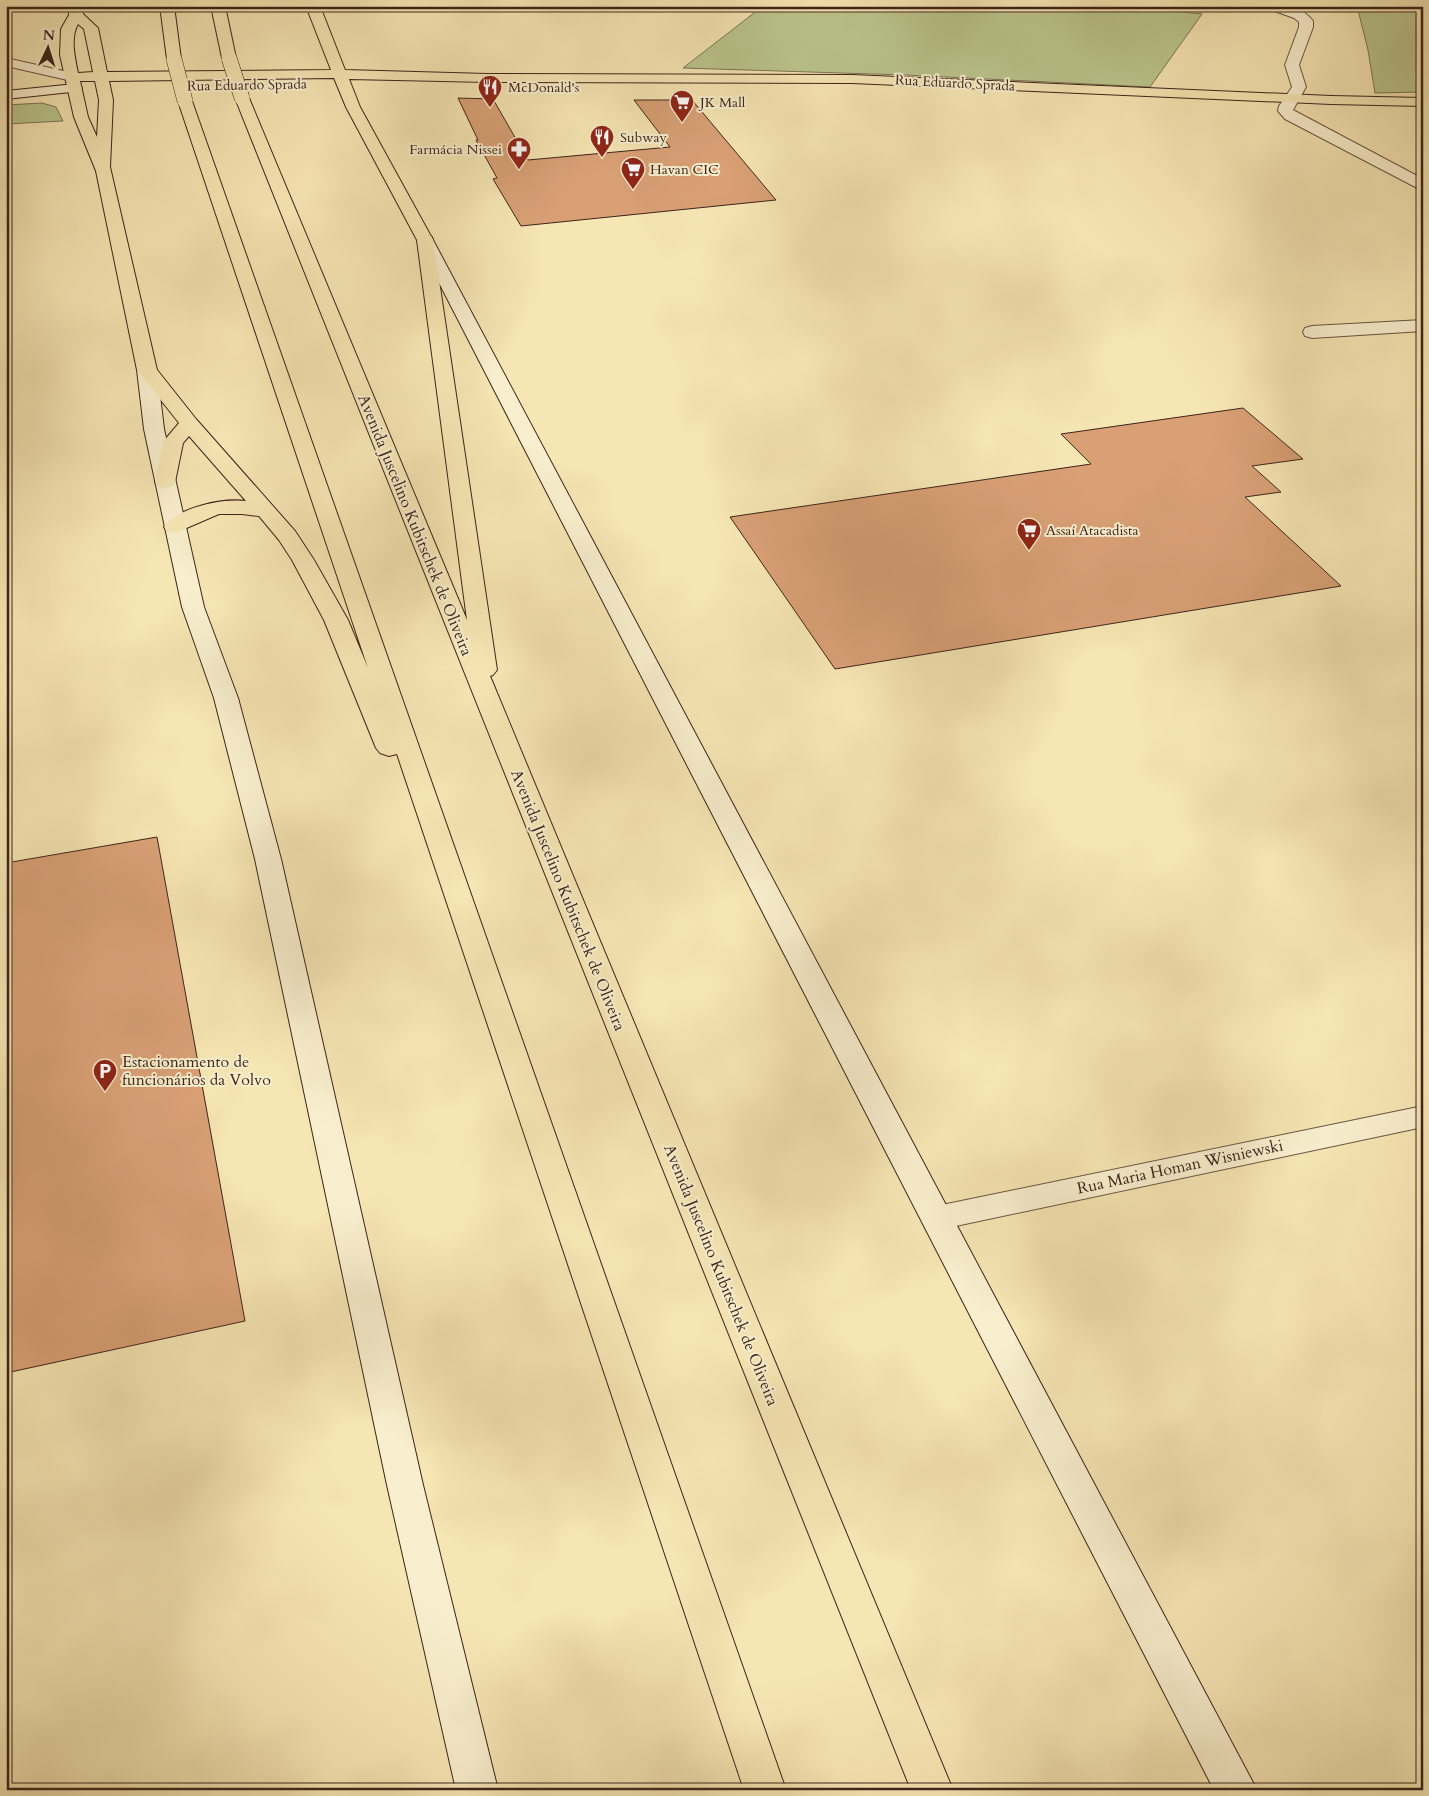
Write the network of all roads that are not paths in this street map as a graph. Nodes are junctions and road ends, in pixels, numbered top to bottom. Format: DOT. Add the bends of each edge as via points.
graph roads {
  1 [pos="167,6"];
  2 [pos="218,6"];
  3 [pos="313,6"];
  4 [pos="1274,6"];
  5 [pos="76,11"];
  6 [pos="67,55"];
  7 [pos="6,62"];
  8 [pos="487,78"];
  9 [pos="342,79"];
  10 [pos="102,81"];
  11 [pos="74,82"];
  12 [pos="409,82"];
  13 [pos="6,84"];
  14 [pos="6,95"];
  15 [pos="364,98"];
  16 [pos="1290,99"];
  17 [pos="1423,102"];
  18 [pos="104,171"];
  19 [pos="1423,186"];
  20 [pos="425,240"];
  21 [pos="1423,325"];
  22 [pos="1312,332"];
  23 [pos="147,370"];
  24 [pos="189,423"];
  25 [pos="165,482"];
  26 [pos="267,512"];
  27 [pos="175,527"];
  28 [pos="491,711"];
  29 [pos="1423,1116"];
  30 [pos="553,1173"];
  31 [pos="938,1218"];
  32 [pos="477,1790"];
  33 [pos="766,1790"];
  34 [pos="932,1790"];
  35 [pos="1236,1790"];
  1 -- 30 [label="main road, bridge" via="174,59 185,101"];
  2 -- 28 [label="main road, Avenida Juscelino Kubitschek de Oliveira, bridge" via="228,58 242,98"];
  3 -- 9 [label="main road"];
  4 -- 16 [label="street" via="1306,21 1292,65 1300,87"];
  5 -- 6 [label="main road" via="68,29"];
  5 -- 10 [label="main road" via="91,28"];
  6 -- 7 [label="street" via="43,62"];
  6 -- 11 [label="main road"];
  7 -- 11 [label="street"];
  8 -- 9 [label="main road, Rua Eduardo Sprada"];
  8 -- 12 [label="main road, Rua Eduardo Sprada"];
  8 -- 16 [label="main road, Rua Eduardo Sprada" via="852,79"];
  9 -- 10 [label="main road, Rua Eduardo Sprada"];
  9 -- 12 [label="main road, Rua Eduardo Sprada"];
  9 -- 15 [label="main road"];
  10 -- 11 [label="main road, Rua Eduardo Sprada"];
  10 -- 18 [label="main road" via="107,116"];
  11 -- 13 [label="street, Rua Eduardo Sprada"];
  11 -- 14 [label="street, Rua Eduardo Sprada"];
  11 -- 18 [label="main road" via="81,117"];
  12 -- 15 [label="main road"];
  15 -- 20 [label="main road"];
  16 -- 17 [label="main road, Rua Eduardo Sprada"];
  16 -- 19 [label="street" via="1286,111 1290,116"];
  18 -- 23 [label="main road"];
  20 -- 28 [label="main road"];
  20 -- 31 [label="street"];
  21 -- 22 [label="street"];
  23 -- 24 [label="main road"];
  23 -- 25 [label="street"];
  24 -- 25 [label="main road" via="173,442"];
  24 -- 26 [label="main road"];
  25 -- 27 [label="street"];
  26 -- 27 [label="main road" via="247,506 228,506 190,516"];
  26 -- 30 [label="main road" via="303,560 336,620 371,702"];
  27 -- 32 [label="street" via="193,607 226,698 268,859 403,1476"];
  28 -- 34 [label="main road, Avenida Juscelino Kubitschek de Oliveira"];
  29 -- 31 [label="street, Rua Maria Homan Wisniewski"];
  30 -- 33 [label="main road"];
  31 -- 35 [label="street"];
}
